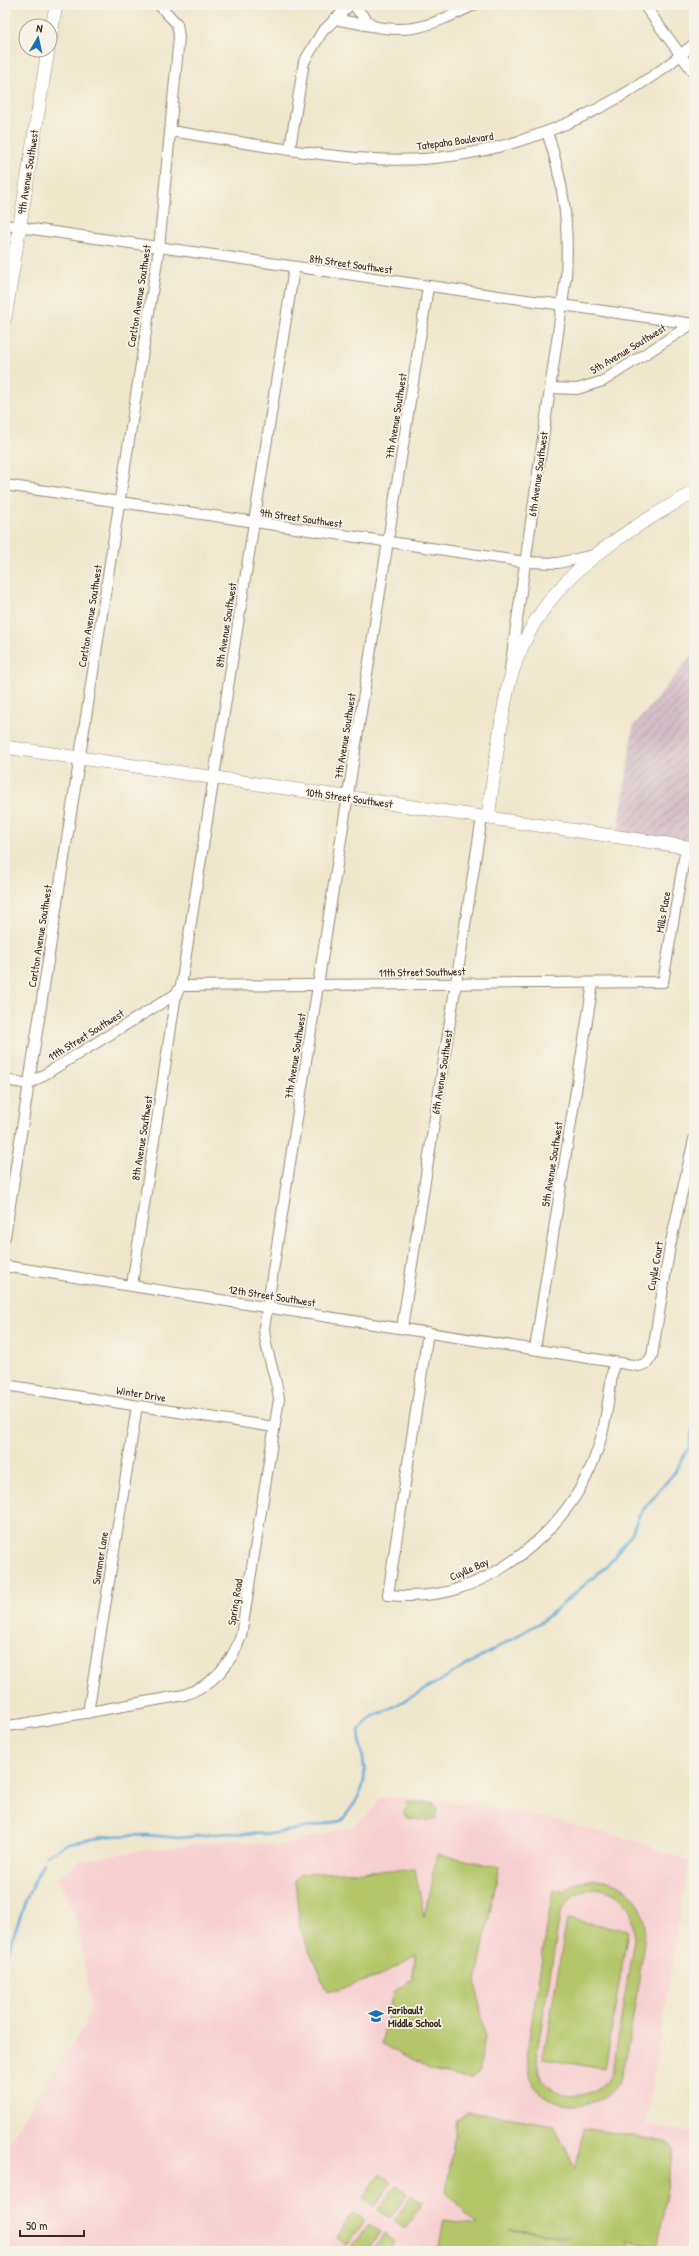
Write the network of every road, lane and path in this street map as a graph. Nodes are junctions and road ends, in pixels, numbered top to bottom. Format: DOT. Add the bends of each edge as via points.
graph roads {
  1 [pos="56,5"];
  2 [pos="159,5"];
  3 [pos="350,5"];
  4 [pos="355,5"];
  5 [pos="474,5"];
  6 [pos="644,5"];
  7 [pos="54,18"];
  8 [pos="334,19"];
  9 [pos="372,25"];
  10 [pos="694,44"];
  11 [pos="680,55"];
  12 [pos="47,58"];
  13 [pos="694,73"];
  14 [pos="170,131"];
  15 [pos="548,132"];
  16 [pos="290,148"];
  17 [pos="5,225"];
  18 [pos="19,227"];
  19 [pos="159,248"];
  20 [pos="294,268"];
  21 [pos="428,287"];
  22 [pos="562,306"];
  23 [pos="5,318"];
  24 [pos="693,324"];
  25 [pos="550,388"];
  26 [pos="5,485"];
  27 [pos="694,492"];
  28 [pos="120,502"];
  29 [pos="254,523"];
  30 [pos="388,543"];
  31 [pos="594,555"];
  32 [pos="524,562"];
  33 [pos="506,696"];
  34 [pos="5,747"];
  35 [pos="80,758"];
  36 [pos="214,777"];
  37 [pos="348,798"];
  38 [pos="485,817"];
  39 [pos="690,847"];
  40 [pos="593,982"];
  41 [pos="663,982"];
  42 [pos="456,984"];
  43 [pos="318,985"];
  44 [pos="178,990"];
  45 [pos="5,1080"];
  46 [pos="29,1084"];
  47 [pos="694,1139"];
  48 [pos="5,1237"];
  49 [pos="5,1266"];
  50 [pos="132,1285"];
  51 [pos="267,1308"];
  52 [pos="402,1328"];
  53 [pos="428,1332"];
  54 [pos="535,1349"];
  55 [pos="614,1362"];
  56 [pos="5,1385"];
  57 [pos="137,1406"];
  58 [pos="274,1427"];
  59 [pos="88,1713"];
  60 [pos="5,1726"];
  1 -- 7 [label="street"];
  2 -- 14 [label="street, Carlton Avenue Southwest" via="177,24 179,30"];
  3 -- 8 [label="street"];
  4 -- 9 [label="street" via="364,19"];
  5 -- 9 [label="street" via="432,23 413,28"];
  6 -- 11 [label="street"];
  8 -- 9 [label="street"];
  8 -- 16 [label="street" via="322,32 304,62"];
  10 -- 11 [label="street, Tatepaha Boulevard"];
  11 -- 13 [label="street"];
  11 -- 15 [label="street, Tatepaha Boulevard" via="617,99"];
  12 -- 18 [label="street, 9th Avenue Southwest"];
  14 -- 16 [label="street, Tatepaha Boulevard"];
  14 -- 19 [label="street, Carlton Avenue Southwest"];
  15 -- 16 [label="street, Tatepaha Boulevard" via="480,152 409,160 374,159"];
  15 -- 22 [label="street, 6th Avenue Southwest" via="562,181 567,218 566,277"];
  17 -- 18 [label="street, 8th Street Southwest"];
  18 -- 19 [label="street, 8th Street Southwest"];
  18 -- 23 [label="street, 9th Avenue Southwest"];
  19 -- 20 [label="street, 8th Street Southwest"];
  19 -- 28 [label="street, Carlton Avenue Southwest"];
  20 -- 21 [label="street, 8th Street Southwest"];
  20 -- 29 [label="street, 8th Avenue Southwest"];
  21 -- 22 [label="street, 8th Street Southwest"];
  21 -- 30 [label="street, 7th Avenue Southwest"];
  22 -- 24 [label="street, 8th Street Southwest"];
  22 -- 25 [label="street, 6th Avenue Southwest"];
  24 -- 25 [label="street, 5th Avenue Southwest" via="603,381 577,389"];
  25 -- 32 [label="street, 6th Avenue Southwest"];
  26 -- 28 [label="street, 9th Street Southwest"];
  27 -- 31 [label="street" via="627,531"];
  28 -- 29 [label="street, 9th Street Southwest"];
  28 -- 35 [label="street, Carlton Avenue Southwest"];
  29 -- 30 [label="street, 9th Street Southwest"];
  29 -- 36 [label="street, 8th Avenue Southwest"];
  30 -- 32 [label="street, 9th Street Southwest"];
  30 -- 37 [label="street, 7th Avenue Southwest"];
  31 -- 32 [label="street, 9th Street Southwest" via="558,563"];
  31 -- 33 [label="street" via="572,574 538,618 513,669"];
  32 -- 33 [label="street, 6th Avenue Southwest"];
  33 -- 38 [label="street, 6th Avenue Southwest"];
  34 -- 35 [label="street, 10th Street Southwest"];
  35 -- 36 [label="street, 10th Street Southwest"];
  35 -- 46 [label="street, Carlton Avenue Southwest"];
  36 -- 37 [label="street, 10th Street Southwest"];
  36 -- 44 [label="street, 8th Avenue Southwest"];
  37 -- 38 [label="street, 10th Street Southwest"];
  37 -- 43 [label="street, 7th Avenue Southwest"];
  38 -- 39 [label="street, 10th Street Southwest"];
  38 -- 42 [label="street, 6th Avenue Southwest"];
  39 -- 41 [label="street, Mills Place"];
  40 -- 41 [label="street, 11th Street Southwest"];
  40 -- 42 [label="street, 11th Street Southwest"];
  40 -- 54 [label="street, 5th Avenue Southwest"];
  42 -- 43 [label="street, 11th Street Southwest"];
  42 -- 52 [label="street, 6th Avenue Southwest"];
  43 -- 44 [label="street, 11th Street Southwest"];
  43 -- 51 [label="street, 7th Avenue Southwest"];
  44 -- 46 [label="street, 11th Street Southwest"];
  44 -- 50 [label="street, 8th Avenue Southwest"];
  45 -- 46 [label="street"];
  46 -- 48 [label="street, Carlton Avenue Southwest"];
  47 -- 55 [label="street, Cuylle Court" via="670,1246 652,1356 648,1363 639,1366"];
  49 -- 50 [label="street, 12th Street Southwest"];
  50 -- 51 [label="street, 12th Street Southwest"];
  51 -- 52 [label="street, 12th Street Southwest"];
  51 -- 58 [label="street, Spring Road" via="264,1339 277,1379 279,1400"];
  52 -- 53 [label="street, 12th Street Southwest"];
  53 -- 54 [label="street, 12th Street Southwest"];
  53 -- 55 [label="street, Cuylle Bay" via="388,1595 431,1595 471,1583 491,1574 548,1532 577,1494 598,1451"];
  54 -- 55 [label="street"];
  56 -- 57 [label="street, Winter Drive"];
  57 -- 58 [label="street, Winter Drive"];
  57 -- 59 [label="street, Summer Lane"];
  58 -- 59 [label="street, Spring Road" via="244,1626 232,1657 215,1678 196,1691"];
  59 -- 60 [label="street, Spring Road"];
}
